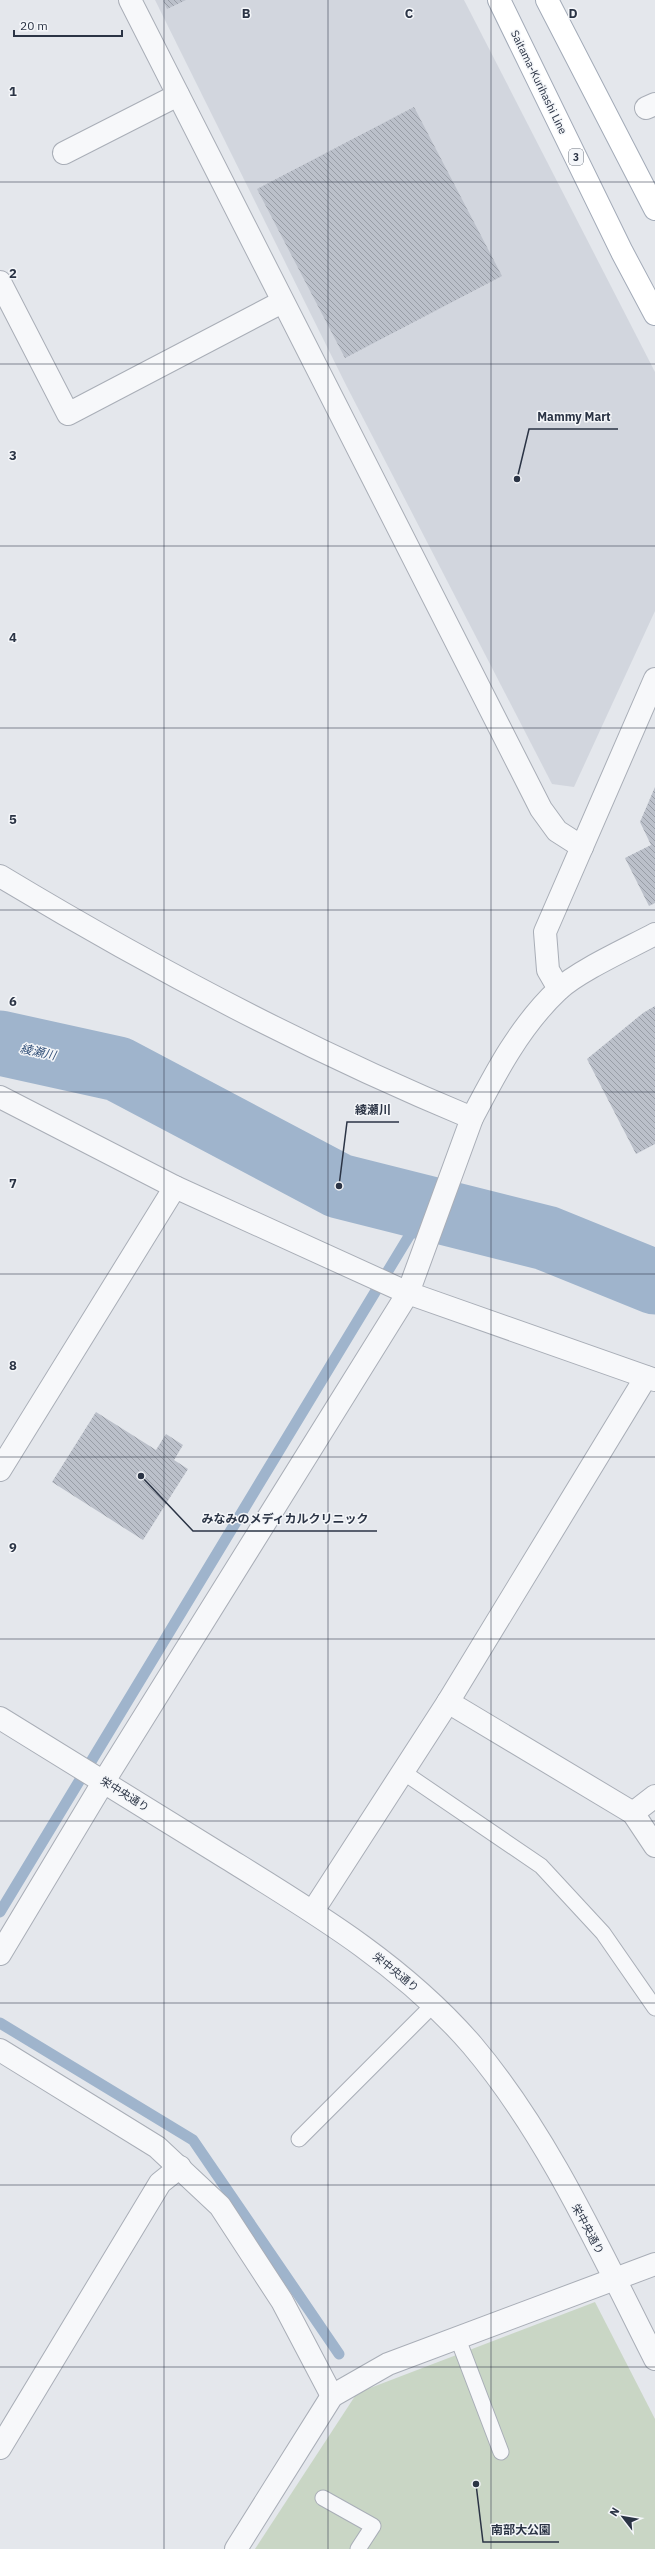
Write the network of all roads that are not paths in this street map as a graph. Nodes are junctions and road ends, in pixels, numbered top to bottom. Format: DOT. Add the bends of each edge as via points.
graph roads {
  1 [pos="130,0"];
  2 [pos="499,0"];
  3 [pos="548,0"];
  4 [pos="178,95"];
  5 [pos="64,153"];
  6 [pos="655,209"];
  7 [pos="0,282"];
  8 [pos="282,302"];
  9 [pos="655,314"];
  10 [pos="655,679"];
  11 [pos="582,847"];
  12 [pos="0,876"];
  13 [pos="655,934"];
  14 [pos="558,989"];
  15 [pos="0,1097"];
  16 [pos="472,1118"];
  17 [pos="175,1187"];
  18 [pos="408,1293"];
  19 [pos="651,1378"];
  20 [pos="0,1470"];
  21 [pos="448,1702"];
  22 [pos="0,1718"];
  23 [pos="403,1772"];
  24 [pos="104,1781"];
  25 [pos="655,1796"];
  26 [pos="633,1813"];
  27 [pos="655,1846"];
  28 [pos="313,1911"];
  29 [pos="0,1954"];
  30 [pos="434,2004"];
  31 [pos="655,2008"];
  32 [pos="0,2050"];
  33 [pos="299,2139"];
  34 [pos="180,2167"];
  35 [pos="655,2264"];
  36 [pos="614,2279"];
  37 [pos="458,2339"];
  38 [pos="655,2359"];
  39 [pos="332,2396"];
  40 [pos="0,2448"];
  41 [pos="501,2452"];
  42 [pos="323,2498"];
  43 [pos="236,2549"];
  44 [pos="358,2549"];
  1 -- 4 [label="street"];
  2 -- 9 [label="main road, Saitama-Kurihashi Line / 3"];
  3 -- 6 [label="main road"];
  4 -- 5 [label="street"];
  4 -- 8 [label="street"];
  7 -- 8 [label="street" via="68,414"];
  8 -- 11 [label="street" via="541,809 557,831"];
  10 -- 11 [label="street"];
  11 -- 14 [label="street" via="545,932 548,970"];
  12 -- 16 [label="street" via="135,955 212,996 426,1099"];
  13 -- 14 [label="street"];
  14 -- 16 [label="street" via="526,1026 498,1068"];
  15 -- 17 [label="street"];
  16 -- 18 [label="street"];
  17 -- 18 [label="street"];
  17 -- 20 [label="street"];
  18 -- 19 [label="street"];
  18 -- 24 [label="street"];
  19 -- 21 [label="street"];
  21 -- 23 [label="street"];
  21 -- 26 [label="street"];
  22 -- 24 [label="street, 栄中央通り"];
  23 -- 28 [label="street"];
  23 -- 31 [label="lane" via="541,1866 603,1933"];
  24 -- 28 [label="street, 栄中央通り"];
  24 -- 29 [label="street"];
  25 -- 26 [label="street"];
  26 -- 27 [label="street"];
  28 -- 30 [label="street, 栄中央通り" via="399,1972"];
  30 -- 33 [label="lane"];
  30 -- 36 [label="street, 栄中央通り" via="473,2046 536,2133"];
  32 -- 34 [label="street" via="157,2147"];
  34 -- 39 [label="street" via="220,2206 282,2300"];
  34 -- 40 [label="street" via="160,2183"];
  35 -- 36 [label="street"];
  36 -- 37 [label="street"];
  36 -- 38 [label="street, 栄中央通り"];
  37 -- 39 [label="street" via="388,2364"];
  37 -- 41 [label="lane"];
  39 -- 43 [label="street"];
  42 -- 44 [label="lane" via="373,2526"];
}
